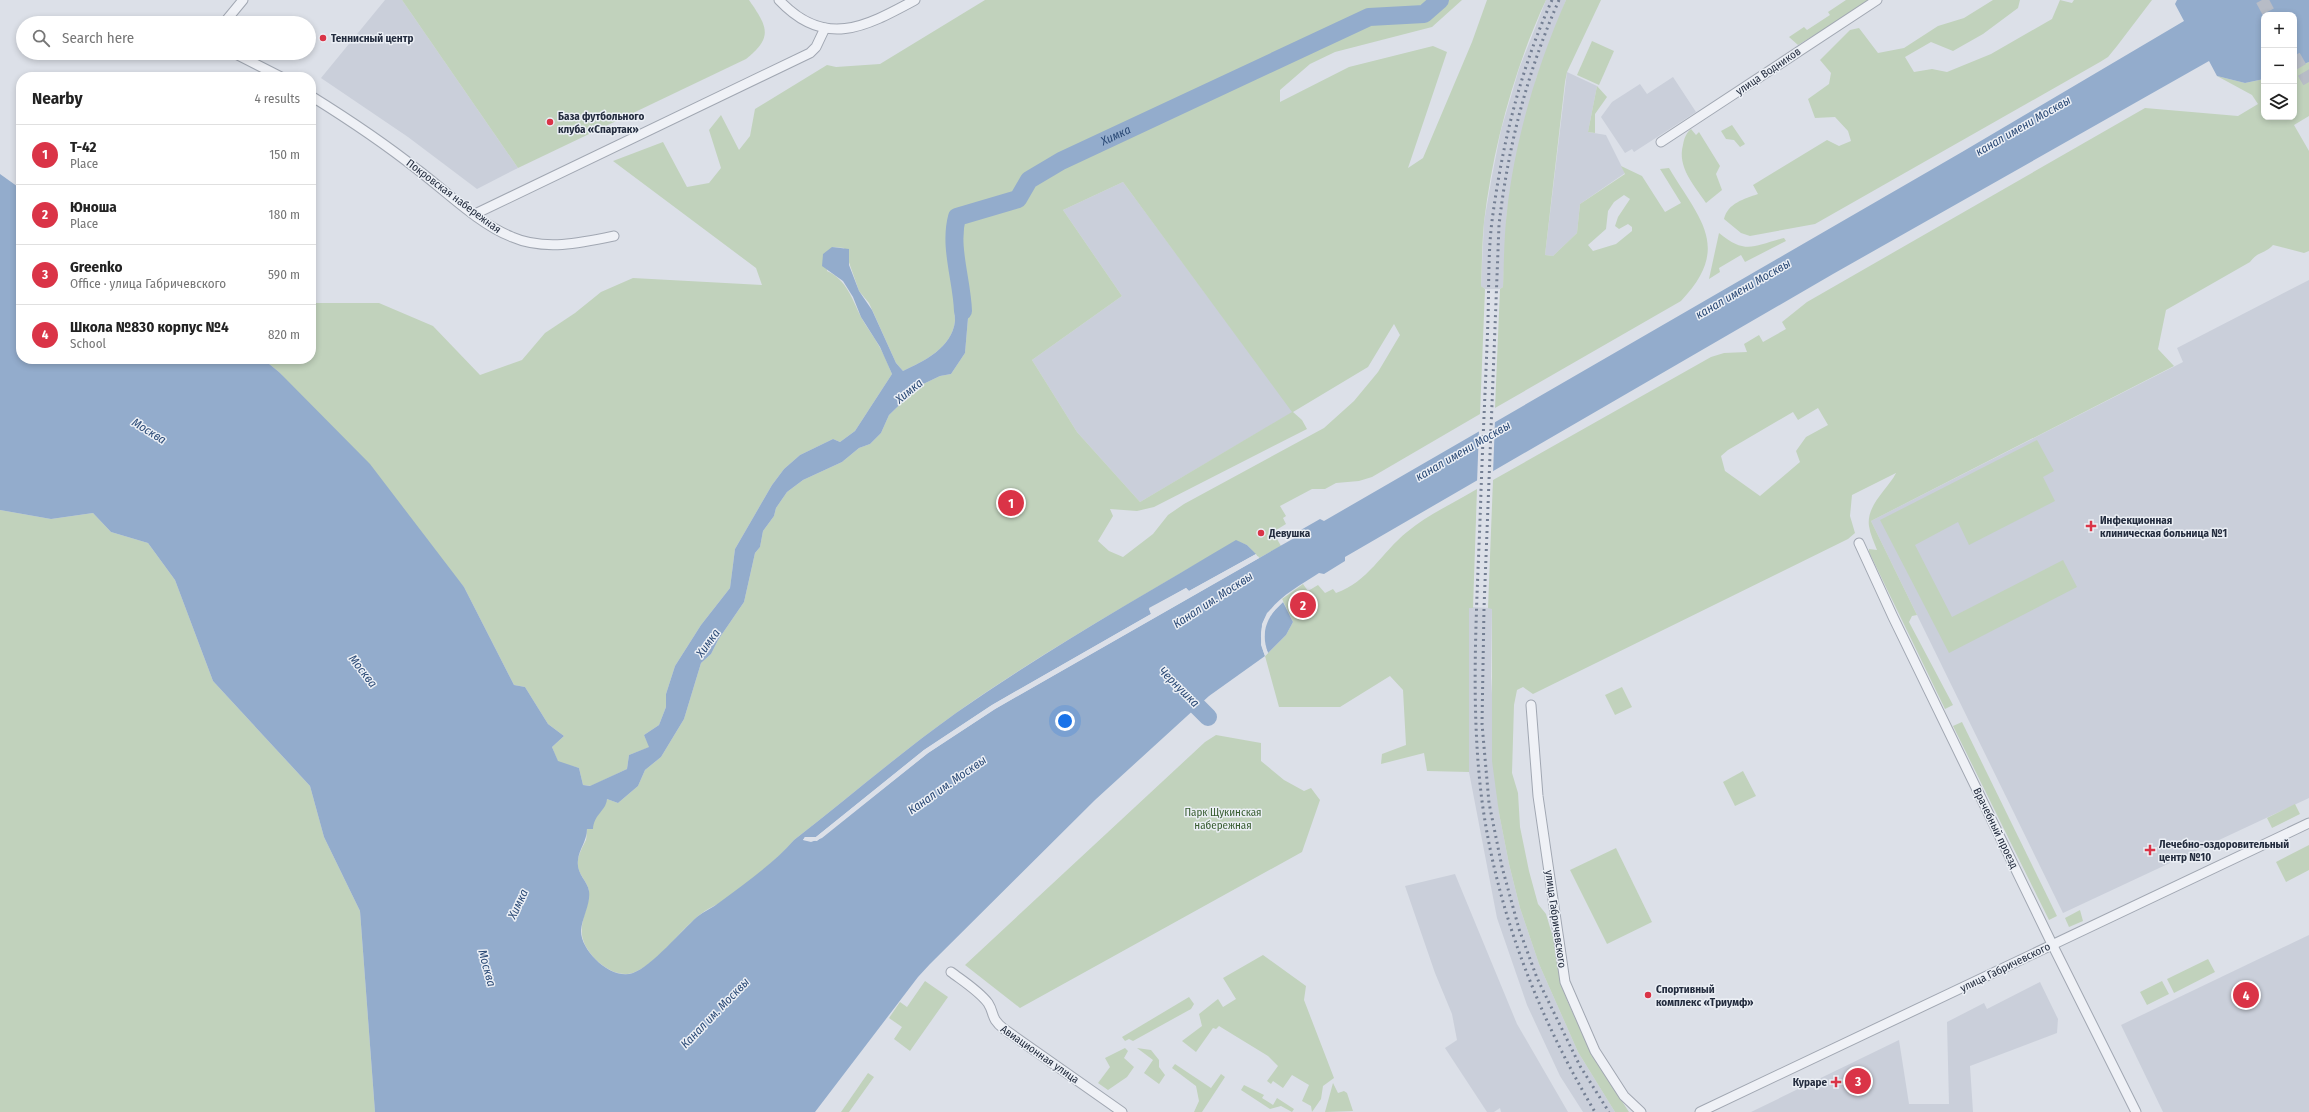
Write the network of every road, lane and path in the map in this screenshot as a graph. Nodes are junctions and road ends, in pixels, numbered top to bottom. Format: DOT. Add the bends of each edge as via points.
graph roads {
  1 [pos="243,0"];
  2 [pos="779,0"];
  3 [pos="915,0"];
  4 [pos="1877,0"];
  5 [pos="230,16"];
  6 [pos="825,28"];
  7 [pos="248,60"];
  8 [pos="271,72"];
  9 [pos="316,99"];
  10 [pos="1661,142"];
  11 [pos="475,214"];
  12 [pos="614,236"];
  13 [pos="1859,543"];
  14 [pos="1531,705"];
  15 [pos="2309,823"];
  16 [pos="2052,944"];
  17 [pos="951,972"];
  18 [pos="1721,1108"];
  19 [pos="1122,1112"];
  20 [pos="1641,1112"];
  21 [pos="1700,1112"];
  22 [pos="2136,1112"];
  1 -- 5 [label="street"];
  2 -- 6 [label="street" via="790,12 813,26"];
  3 -- 6 [label="street" via="882,17 842,30"];
  4 -- 10 [label="street, улица Водников"];
  6 -- 11 [label="street" via="816,47 810,53"];
  7 -- 8 [label="street"];
  9 -- 11 [label="street, Покровская набережная" via="404,159"];
  11 -- 12 [label="street, Покровская набережная" via="490,226 522,240 548,244 581,243"];
  13 -- 16 [label="street, Врачебный проезд"];
  14 -- 20 [label="street, улица Габричевского" via="1538,796 1565,982 1595,1051 1624,1096"];
  15 -- 16 [label="street, улица Габричевского"];
  16 -- 18 [label="street, улица Габричевского"];
  16 -- 22 [label="street, Врачебный проезд"];
  17 -- 19 [label="street, Авиационная улица" via="984,999 999,1026"];
  18 -- 21 [label="street, улица Габричевского"];
}
